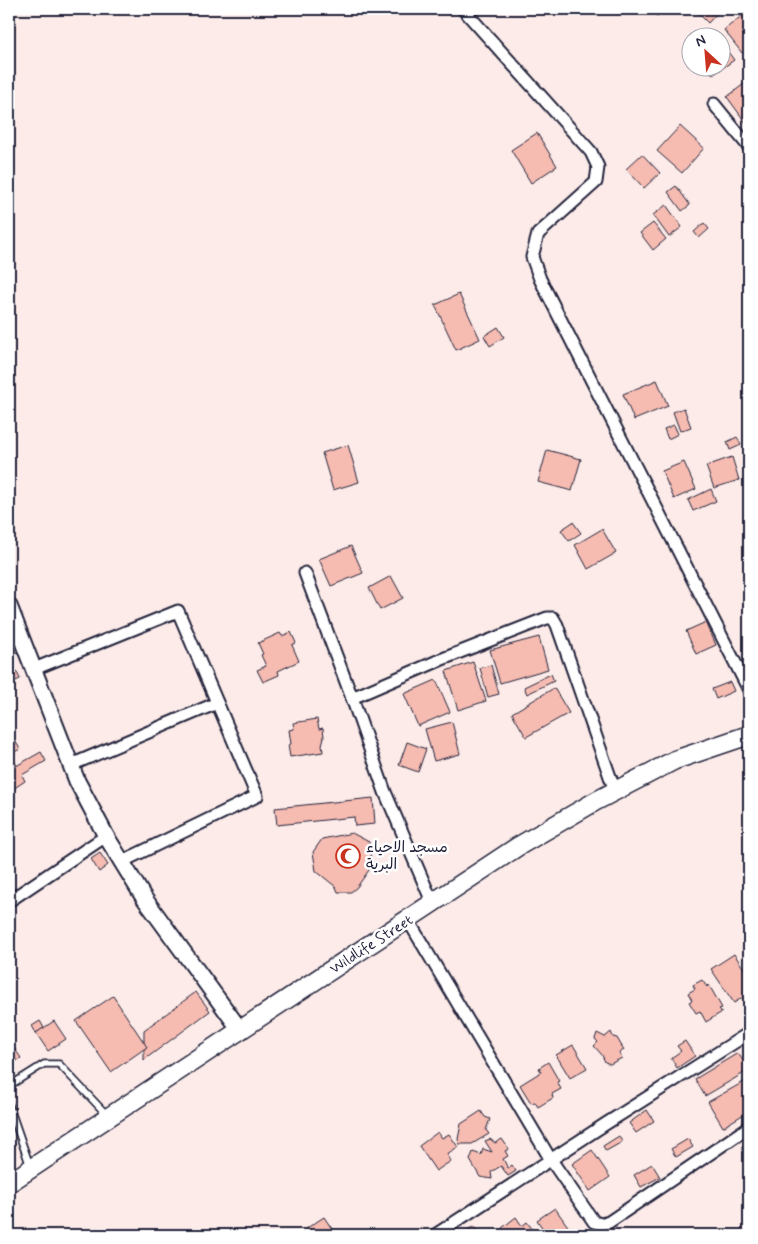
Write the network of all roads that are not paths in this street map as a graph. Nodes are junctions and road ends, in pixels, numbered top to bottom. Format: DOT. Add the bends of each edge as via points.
graph roads {
  1 [pos="463,9"];
  2 [pos="714,104"];
  3 [pos="749,147"];
  4 [pos="305,573"];
  5 [pos="9,606"];
  6 [pos="34,670"];
  7 [pos="749,690"];
  8 [pos="352,698"];
  9 [pos="217,703"];
  10 [pos="749,735"];
  11 [pos="71,765"];
  12 [pos="615,791"];
  13 [pos="106,836"];
  14 [pos="121,862"];
  15 [pos="9,901"];
  16 [pos="432,904"];
  17 [pos="408,920"];
  18 [pos="240,1030"];
  19 [pos="749,1036"];
  20 [pos="9,1086"];
  21 [pos="9,1105"];
  22 [pos="109,1117"];
  23 [pos="749,1127"];
  24 [pos="551,1160"];
  25 [pos="16,1174"];
  26 [pos="435,1235"];
  1 -- 7 [label="street" via="591,152 598,167 596,182 538,234 532,257 544,288"];
  2 -- 3 [label="street"];
  4 -- 8 [label="street"];
  5 -- 6 [label="main road"];
  6 -- 9 [label="street" via="178,611"];
  6 -- 11 [label="main road"];
  8 -- 12 [label="street" via="440,660 553,618"];
  8 -- 16 [label="street"];
  9 -- 11 [label="street"];
  9 -- 14 [label="street" via="257,796"];
  10 -- 12 [label="main road, Wildlife Street" via="675,760"];
  11 -- 13 [label="main road"];
  12 -- 16 [label="main road, Wildlife Street" via="517,848"];
  13 -- 14 [label="main road"];
  13 -- 15 [label="street"];
  14 -- 18 [label="main road"];
  16 -- 17 [label="main road, Wildlife Street"];
  17 -- 18 [label="main road, Wildlife Street"];
  17 -- 24 [label="street"];
  18 -- 22 [label="main road, Wildlife Street"];
  19 -- 24 [label="street" via="699,1064"];
  20 -- 22 [label="lane" via="44,1064 59,1064"];
  21 -- 25 [label="lane"];
  22 -- 25 [label="main road, Wildlife Street"];
  23 -- 24 [label="street" via="609,1222 601,1224 594,1222"];
  24 -- 26 [label="street"];
}
